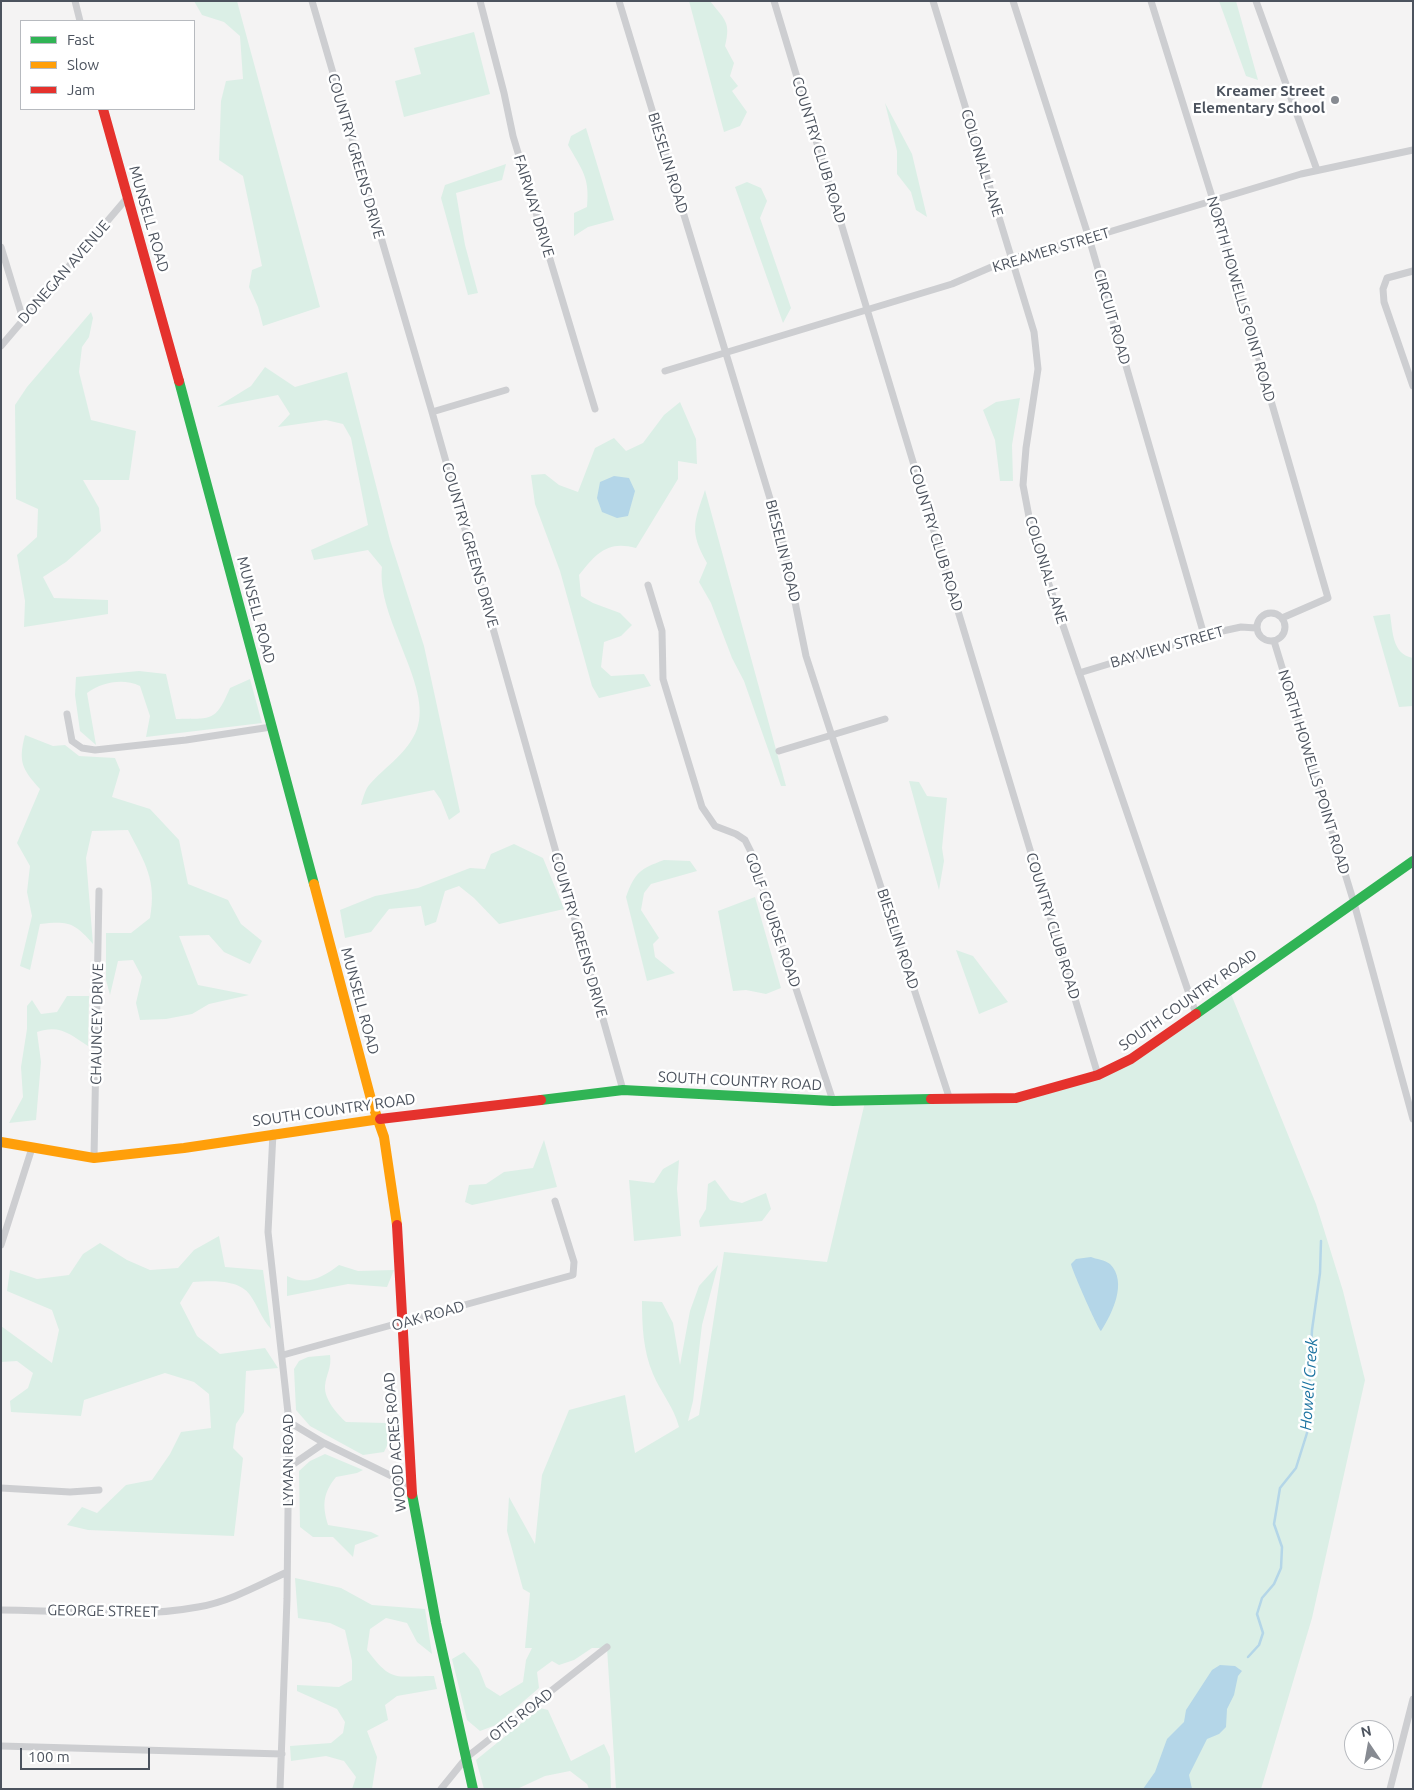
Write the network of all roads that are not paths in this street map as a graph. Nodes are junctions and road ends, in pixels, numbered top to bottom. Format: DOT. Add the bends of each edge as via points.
graph roads {
  1 [pos="75,1"];
  2 [pos="312,1"];
  3 [pos="480,1"];
  4 [pos="619,1"];
  5 [pos="774,1"];
  6 [pos="933,1"];
  7 [pos="1013,1"];
  8 [pos="1151,1"];
  9 [pos="1256,1"];
  10 [pos="80,20"];
  11 [pos="104,110"];
  12 [pos="1413,150"];
  13 [pos="1317,170"];
  14 [pos="127,198"];
  15 [pos="1213,200"];
  16 [pos="1089,238"];
  17 [pos="1,246"];
  18 [pos="1010,259"];
  19 [pos="1413,271"];
  20 [pos="866,310"];
  21 [pos="23,319"];
  22 [pos="1,346"];
  23 [pos="726,352"];
  24 [pos="664,371"];
  25 [pos="1413,386"];
  26 [pos="506,390"];
  27 [pos="595,409"];
  28 [pos="432,412"];
  29 [pos="648,584"];
  30 [pos="1282,618"];
  31 [pos="1256,628"];
  32 [pos="1204,635"];
  33 [pos="1274,641"];
  34 [pos="1079,673"];
  35 [pos="67,714"];
  36 [pos="885,719"];
  37 [pos="271,727"];
  38 [pos="831,735"];
  39 [pos="778,750"];
  40 [pos="1413,861"];
  41 [pos="99,890"];
  42 [pos="1354,903"];
  43 [pos="1196,1014"];
  44 [pos="1098,1075"];
  45 [pos="623,1090"];
  46 [pos="950,1100"];
  47 [pos="833,1101"];
  48 [pos="378,1119"];
  49 [pos="1413,1119"];
  50 [pos="273,1133"];
  51 [pos="1,1142"];
  52 [pos="32,1148"];
  53 [pos="94,1158"];
  54 [pos="555,1201"];
  55 [pos="1,1245"];
  56 [pos="401,1323"];
  57 [pos="282,1355"];
  58 [pos="289,1422"];
  59 [pos="324,1444"];
  60 [pos="288,1467"];
  61 [pos="410,1485"];
  62 [pos="1,1488"];
  63 [pos="99,1490"];
  64 [pos="287,1572"];
  65 [pos="1,1610"];
  66 [pos="607,1648"];
  67 [pos="1413,1699"];
  68 [pos="1,1746"];
  69 [pos="282,1754"];
  70 [pos="467,1757"];
  71 [pos="280,1789"];
  72 [pos="441,1789"];
  73 [pos="473,1789"];
  74 [pos="1390,1789"];
  1 -- 10 [label="street"];
  2 -- 28 [label="street, COUNTRY GREENS DRIVE"];
  3 -- 27 [label="street, FAIRWAY DRIVE" via="513,136"];
  4 -- 23 [label="street, BIESELIN ROAD"];
  5 -- 20 [label="street, COUNTRY CLUB ROAD"];
  6 -- 18 [label="street, COLONIAL LANE"];
  7 -- 16 [label="street, CIRCUIT ROAD"];
  8 -- 15 [label="street, NORTH HOWELLS POINT ROAD"];
  9 -- 13 [label="street"];
  11 -- 14 [label="street, MUNSELL ROAD"];
  12 -- 13 [label="street, KREAMER STREET"];
  13 -- 15 [label="street, KREAMER STREET"];
  14 -- 21 [label="street, DONEGAN AVENUE"];
  14 -- 37 [label="street, MUNSELL ROAD"];
  15 -- 16 [label="street, KREAMER STREET"];
  15 -- 30 [label="street, NORTH HOWELLS POINT ROAD" via="1328,598"];
  16 -- 18 [label="street, KREAMER STREET"];
  16 -- 32 [label="street, CIRCUIT ROAD"];
  17 -- 21 [label="street"];
  18 -- 20 [label="street, KREAMER STREET" via="952,284"];
  18 -- 34 [label="street, COLONIAL LANE" via="1034,332 1037,353 1037,376 1024,468 1025,503 1033,538"];
  19 -- 25 [label="street" via="1388,278 1383,289 1384,302"];
  20 -- 23 [label="street, KREAMER STREET"];
  20 -- 44 [label="street, COUNTRY CLUB ROAD"];
  21 -- 22 [label="street, DONEGAN AVENUE"];
  23 -- 24 [label="street, KREAMER STREET"];
  23 -- 38 [label="street, BIESELIN ROAD" via="782,538 806,656"];
  26 -- 28 [label="street"];
  28 -- 45 [label="street, COUNTRY GREENS DRIVE"];
  29 -- 47 [label="street, GOLF COURSE ROAD" via="662,631 662,679 702,806 715,826 745,840 751,852"];
  30 -- 31 [label="street" via="1274,613 1264,614"];
  30 -- 33 [label="street" via="1284,631"];
  31 -- 32 [label="street, BAYVIEW STREET" via="1241,627"];
  31 -- 33 [label="street" via="1261,638"];
  32 -- 34 [label="street, BAYVIEW STREET"];
  33 -- 42 [label="street, NORTH HOWELLS POINT ROAD"];
  34 -- 43 [label="street, COLONIAL LANE"];
  35 -- 37 [label="street" via="72,742 94,750"];
  36 -- 38 [label="street"];
  37 -- 48 [label="street, MUNSELL ROAD"];
  38 -- 39 [label="street"];
  38 -- 46 [label="street, BIESELIN ROAD"];
  40 -- 42 [label="street, SOUTH COUNTRY ROAD"];
  41 -- 53 [label="street, CHAUNCEY DRIVE"];
  42 -- 43 [label="street, SOUTH COUNTRY ROAD"];
  42 -- 49 [label="street, NORTH HOWELLS POINT ROAD"];
  43 -- 44 [label="street, SOUTH COUNTRY ROAD" via="1131,1059"];
  44 -- 46 [label="street, SOUTH COUNTRY ROAD" via="1016,1098"];
  45 -- 47 [label="street, SOUTH COUNTRY ROAD"];
  45 -- 48 [label="street, SOUTH COUNTRY ROAD"];
  46 -- 47 [label="street, SOUTH COUNTRY ROAD"];
  48 -- 50 [label="street, SOUTH COUNTRY ROAD"];
  48 -- 56 [label="street, WOOD ACRES ROAD" via="397,1218"];
  50 -- 53 [label="street, SOUTH COUNTRY ROAD" via="184,1148"];
  50 -- 57 [label="street, LYMAN ROAD" via="268,1232"];
  51 -- 52 [label="street, SOUTH COUNTRY ROAD"];
  52 -- 53 [label="street, SOUTH COUNTRY ROAD"];
  52 -- 55 [label="street"];
  54 -- 56 [label="street, OAK ROAD" via="574,1262 573,1275"];
  56 -- 57 [label="street, OAK ROAD"];
  56 -- 61 [label="street, WOOD ACRES ROAD"];
  57 -- 58 [label="street, LYMAN ROAD"];
  58 -- 59 [label="street"];
  58 -- 60 [label="street, LYMAN ROAD"];
  59 -- 60 [label="street"];
  59 -- 61 [label="street"];
  60 -- 64 [label="street, LYMAN ROAD"];
  61 -- 70 [label="street, WOOD ACRES ROAD" via="436,1622"];
  62 -- 63 [label="street" via="70,1492"];
  64 -- 65 [label="street, GEORGE STREET" via="255,1588 201,1607 151,1614"];
  64 -- 69 [label="street, LYMAN ROAD"];
  66 -- 70 [label="street, OTIS ROAD"];
  67 -- 74 [label="street"];
  68 -- 69 [label="street"];
  69 -- 71 [label="street, LYMAN ROAD"];
  70 -- 72 [label="street, OTIS ROAD"];
  70 -- 73 [label="street, WOOD ACRES ROAD"];
}
